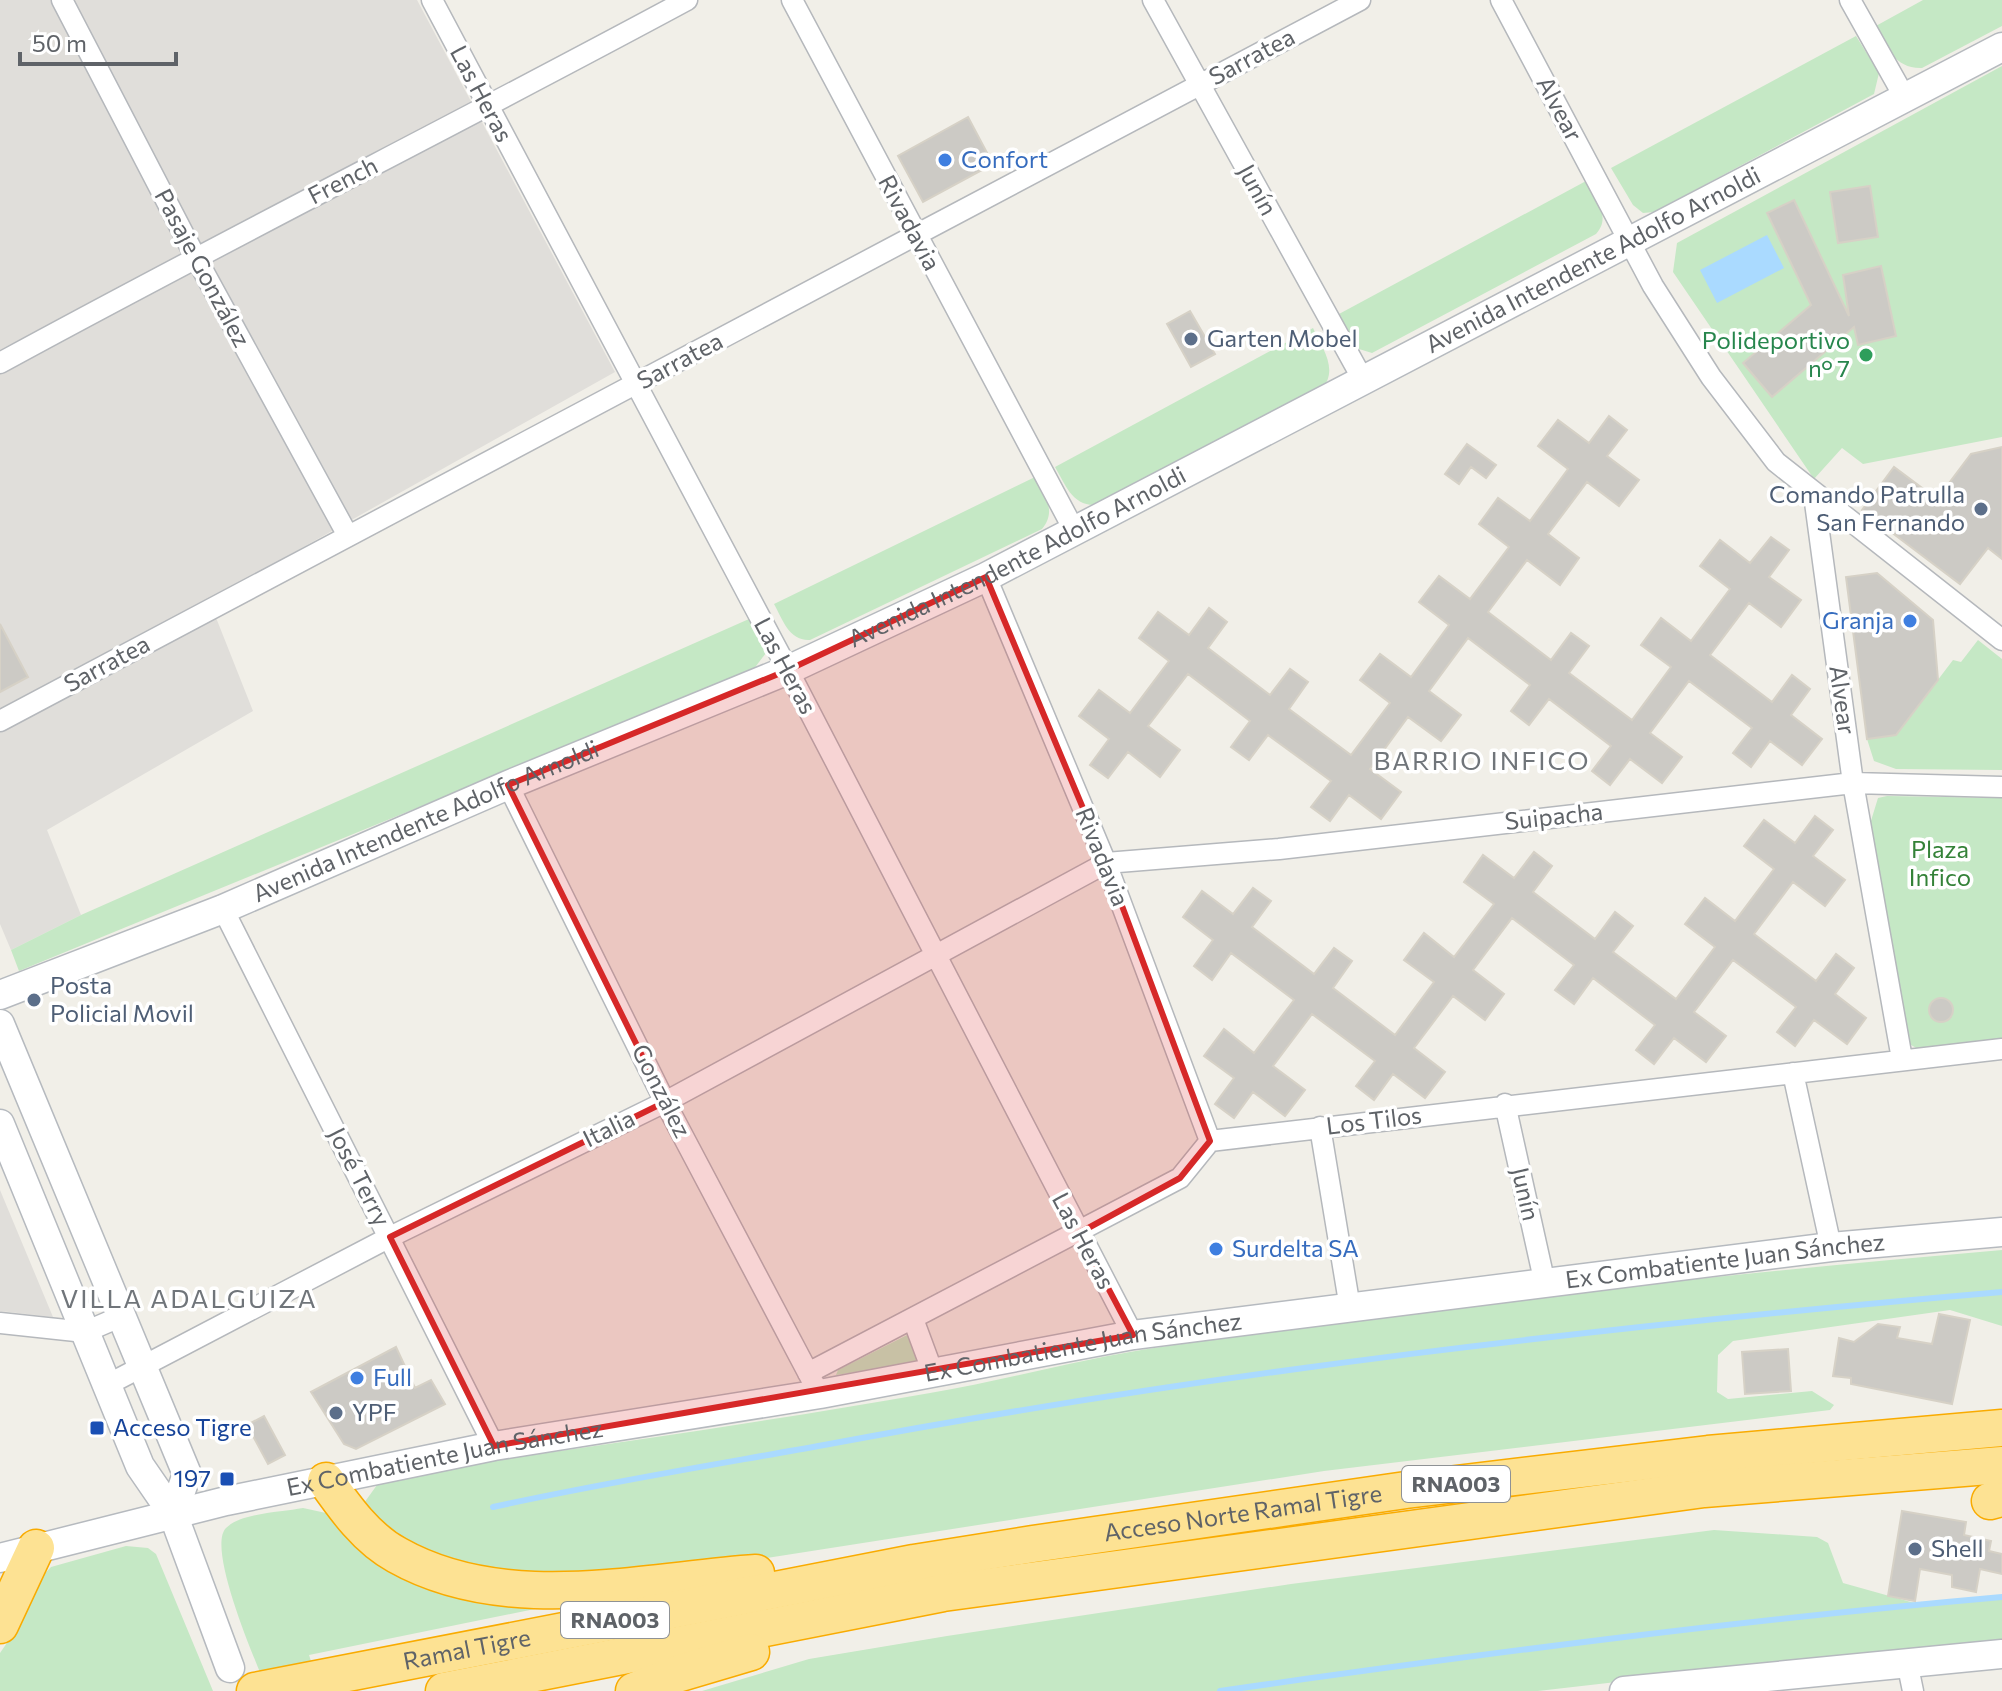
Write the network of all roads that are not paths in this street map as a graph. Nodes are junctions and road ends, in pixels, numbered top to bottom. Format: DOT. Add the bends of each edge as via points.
graph roads {
  1 [pos="62,0"];
  2 [pos="432,0"];
  3 [pos="687,0"];
  4 [pos="792,0"];
  5 [pos="1153,0"];
  6 [pos="1360,0"];
  7 [pos="1501,0"];
  8 [pos="1850,0"];
  9 [pos="2002,47"];
  10 [pos="1199,85"];
  11 [pos="1905,98"];
  12 [pos="488,107"];
  13 [pos="916,236"];
  14 [pos="1630,243"];
  15 [pos="195,256"];
  16 [pos="0,363"];
  17 [pos="1362,378"];
  18 [pos="635,386"];
  19 [pos="1814,495"];
  20 [pos="1074,530"];
  21 [pos="347,534"];
  22 [pos="986,577"];
  23 [pos="2002,640"];
  24 [pos="788,670"];
  25 [pos="0,721"];
  26 [pos="1853,783"];
  27 [pos="508,785"];
  28 [pos="2002,787"];
  29 [pos="1106,863"];
  30 [pos="223,909"];
  31 [pos="934,955"];
  32 [pos="0,995"];
  33 [pos="0,1024"];
  34 [pos="2002,1049"];
  35 [pos="1902,1059"];
  36 [pos="1793,1073"];
  37 [pos="665,1102"];
  38 [pos="1505,1104"];
  39 [pos="0,1124"];
  40 [pos="1320,1127"];
  41 [pos="1210,1141"];
  42 [pos="2002,1232"];
  43 [pos="1079,1233"];
  44 [pos="390,1237"];
  45 [pos="1831,1247"];
  46 [pos="1545,1284"];
  47 [pos="1350,1308"];
  48 [pos="122,1316"];
  49 [pos="913,1319"];
  50 [pos="0,1323"];
  51 [pos="85,1332"];
  52 [pos="1133,1335"];
  53 [pos="142,1366"];
  54 [pos="933,1373"];
  55 [pos="814,1384"];
  56 [pos="107,1385"];
  57 [pos="1840,1419"];
  58 [pos="2002,1428"];
  59 [pos="494,1446"];
  60 [pos="1708,1454"];
  61 [pos="2002,1465"];
  62 [pos="326,1481"];
  63 [pos="1765,1501"];
  64 [pos="173,1514"];
  65 [pos="1445,1525"];
  66 [pos="36,1548"];
  67 [pos="0,1558"];
  68 [pos="914,1563"];
  69 [pos="943,1593"];
  70 [pos="0,1625"];
  71 [pos="2002,1654"];
  72 [pos="1907,1662"];
  73 [pos="243,1679"];
  74 [pos="444,1691"];
  75 [pos="634,1691"];
  76 [pos="1624,1691"];
  77 [pos="1913,1691"];
  1 -- 15 [label="street, Pasaje González"];
  2 -- 12 [label="street, Las Heras"];
  3 -- 12 [label="street, French"];
  4 -- 13 [label="street, Rivadavia"];
  5 -- 10 [label="street, Junín"];
  6 -- 10 [label="street, Sarratea"];
  7 -- 14 [label="street, Alvear"];
  8 -- 11 [label="street"];
  9 -- 11 [label="main road, Avenida Intendente Adolfo Arnoldi"];
  10 -- 13 [label="street, Sarratea"];
  10 -- 17 [label="street, Junín"];
  11 -- 14 [label="main road, Avenida Intendente Adolfo Arnoldi"];
  12 -- 15 [label="street, French"];
  12 -- 18 [label="street, Las Heras"];
  13 -- 18 [label="street, Sarratea"];
  13 -- 20 [label="street, Rivadavia"];
  14 -- 17 [label="main road, Avenida Intendente Adolfo Arnoldi"];
  14 -- 19 [label="street, Alvear" via="1711,377 1776,462"];
  15 -- 16 [label="street, French"];
  15 -- 21 [label="street, Pasaje González"];
  17 -- 20 [label="main road, Avenida Intendente Adolfo Arnoldi"];
  18 -- 21 [label="street, Sarratea"];
  18 -- 24 [label="street, Las Heras"];
  19 -- 23 [label="street"];
  19 -- 26 [label="street, Alvear"];
  20 -- 22 [label="main road, Avenida Intendente Adolfo Arnoldi"];
  21 -- 25 [label="street, Sarratea"];
  22 -- 24 [label="main road, Avenida Intendente Adolfo Arnoldi"];
  22 -- 29 [label="street, Rivadavia"];
  24 -- 27 [label="main road, Avenida Intendente Adolfo Arnoldi"];
  24 -- 31 [label="street, Las Heras"];
  26 -- 28 [label="street, Suipacha"];
  26 -- 29 [label="street, Suipacha" via="1368,839"];
  26 -- 35 [label="street, Alvear"];
  27 -- 30 [label="main road, Avenida Intendente Adolfo Arnoldi"];
  27 -- 37 [label="street, González"];
  29 -- 31 [label="street, Italia"];
  29 -- 41 [label="street, Rivadavia"];
  30 -- 32 [label="main road, Avenida Intendente Adolfo Arnoldi"];
  30 -- 44 [label="street, José Terry"];
  31 -- 37 [label="street, Italia"];
  31 -- 43 [label="street, Las Heras"];
  33 -- 48 [label="main road"];
  34 -- 35 [label="street, Los Tilos"];
  35 -- 36 [label="street, Los Tilos"];
  36 -- 38 [label="street, Los Tilos"];
  36 -- 45 [label="street"];
  37 -- 44 [label="street, Italia"];
  37 -- 55 [label="street, González"];
  38 -- 40 [label="street, Los Tilos"];
  38 -- 46 [label="street, Junín"];
  39 -- 51 [label="main road"];
  40 -- 41 [label="street, Los Tilos"];
  40 -- 47 [label="street"];
  41 -- 43 [label="street" via="1180,1178"];
  42 -- 45 [label="main road, Ex Combatiente Juan Sánchez"];
  43 -- 49 [label="street"];
  43 -- 52 [label="street, Las Heras"];
  44 -- 53 [label="street, Italia"];
  44 -- 59 [label="street, José Terry"];
  45 -- 46 [label="main road, Ex Combatiente Juan Sánchez"];
  46 -- 47 [label="main road, Ex Combatiente Juan Sánchez"];
  47 -- 52 [label="main road, Ex Combatiente Juan Sánchez"];
  48 -- 51 [label="street"];
  48 -- 53 [label="main road"];
  49 -- 54 [label="street"];
  49 -- 55 [label="street"];
  50 -- 51 [label="street"];
  51 -- 56 [label="main road"];
  52 -- 54 [label="main road, Ex Combatiente Juan Sánchez"];
  53 -- 56 [label="street, Italia"];
  53 -- 64 [label="main road" via="187,1474"];
  54 -- 55 [label="main road, Ex Combatiente Juan Sánchez"];
  55 -- 59 [label="main road, Ex Combatiente Juan Sánchez"];
  56 -- 64 [label="main road" via="140,1466"];
  57 -- 60 [label="highway"];
  58 -- 60 [label="highway, Acceso Norte Ramal Tigre / RNA003"];
  59 -- 62 [label="main road, Ex Combatiente Juan Sánchez"];
  60 -- 68 [label="highway, Acceso Norte Ramal Tigre / RNA003" via="1406,1490"];
  61 -- 65 [label="highway, Acceso Norte Ramal Tigre / RNA003" via="1704,1489"];
  62 -- 64 [label="main road, Ex Combatiente Juan Sánchez"];
  62 -- 68 [label="highway" via="350,1515 396,1555 487,1586 561,1589"];
  63 -- 65 [label="highway"];
  64 -- 66 [label="main road, Ex Combatiente Juan Sánchez"];
  64 -- 73 [label="main road"];
  65 -- 69 [label="highway, Acceso Norte Ramal Tigre / RNA003"];
  66 -- 67 [label="main road, Ex Combatiente Juan Sánchez"];
  66 -- 70 [label="highway"];
  68 -- 73 [label="highway, Ramal Tigre / RNA003" via="316,1677"];
  69 -- 74 [label="highway, Ramal Tigre / RNA003"];
  69 -- 75 [label="highway"];
  71 -- 72 [label="main road"];
  72 -- 76 [label="main road"];
  72 -- 77 [label="street"];
}
